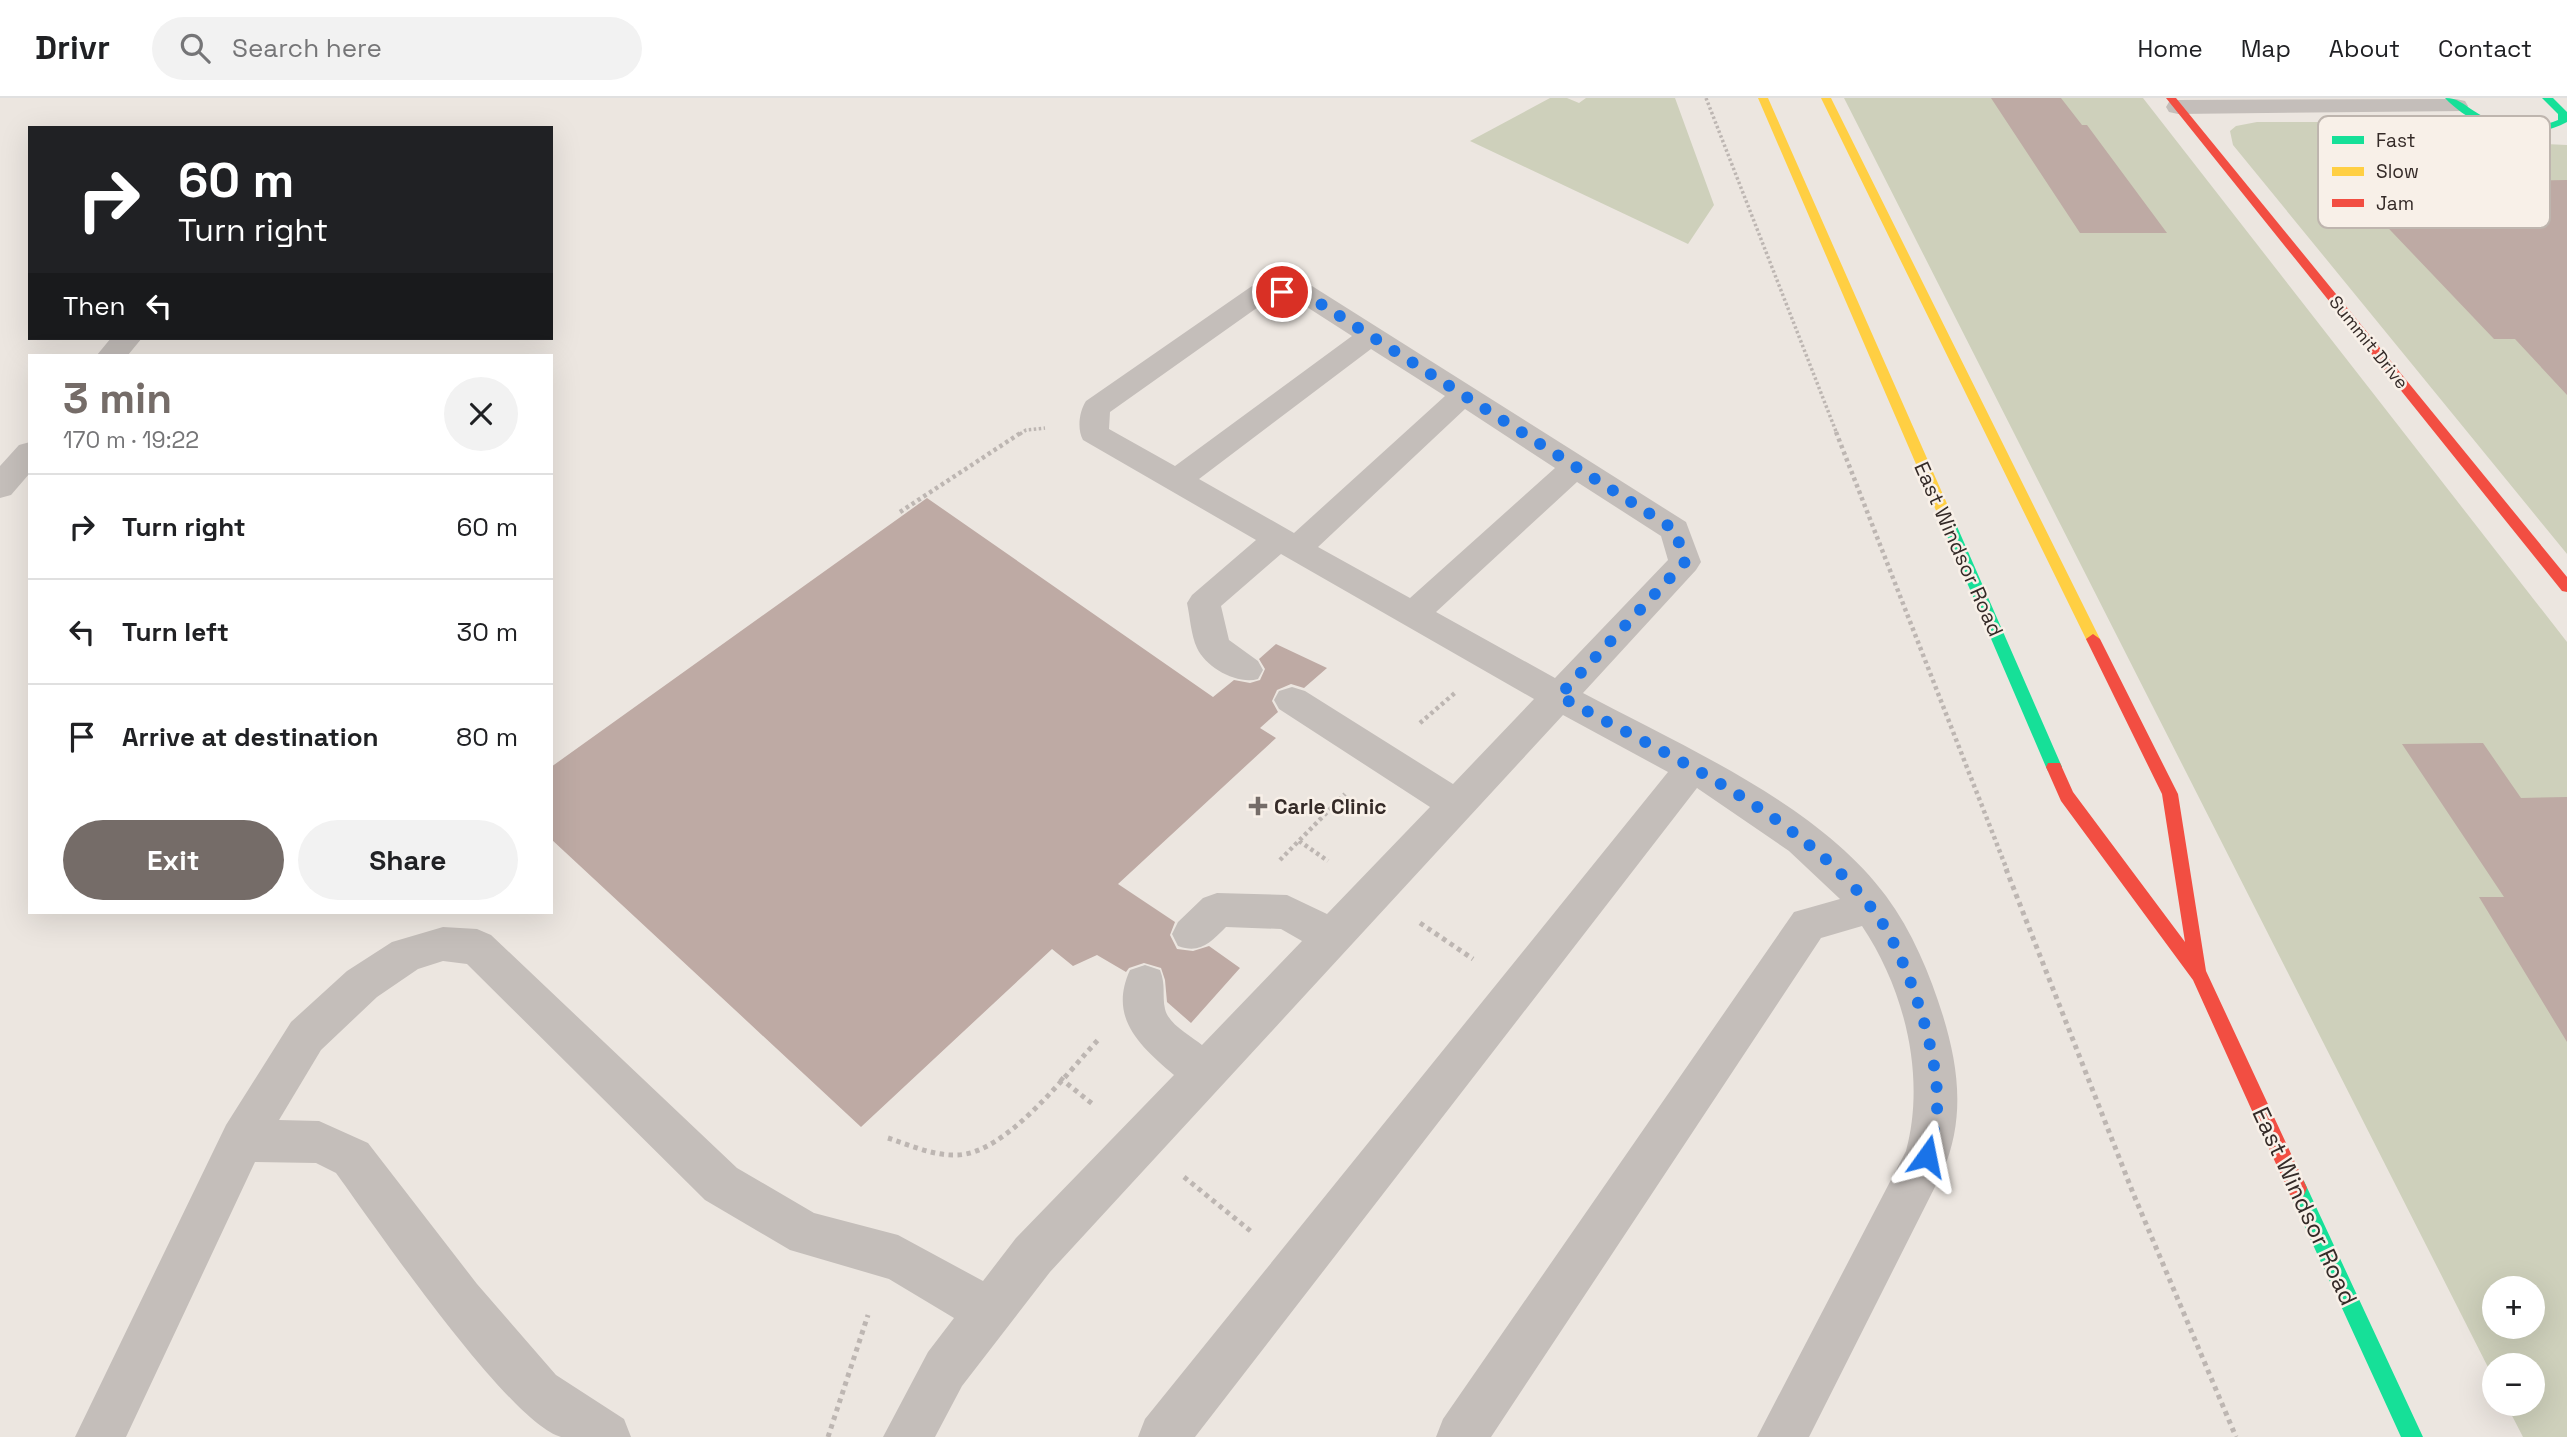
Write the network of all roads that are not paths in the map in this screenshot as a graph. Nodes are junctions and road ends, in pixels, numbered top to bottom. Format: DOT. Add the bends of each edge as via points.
graph roads {
  1 [pos="1763,98"];
  2 [pos="1826,98"];
  3 [pos="2547,98"];
  4 [pos="2175,102"];
  5 [pos="2453,102"];
  6 [pos="2475,116"];
  7 [pos="2550,128"];
  8 [pos="1370,336"];
  9 [pos="125,340"];
  10 [pos="113,354"];
  11 [pos="1462,395"];
  12 [pos="28,454"];
  13 [pos="1575,467"];
  14 [pos="1177,480"];
  15 [pos="0,488"];
  16 [pos="1288,543"];
  17 [pos="2567,587"];
  18 [pos="1413,614"];
  19 [pos="1246,670"];
  20 [pos="1559,696"];
  21 [pos="1292,699"];
  22 [pos="1692,768"];
  23 [pos="1456,805"];
  24 [pos="1871,907"];
  25 [pos="1192,934"];
  26 [pos="1332,937"];
  27 [pos="2199,975"];
  28 [pos="1145,983"];
  29 [pos="1204,1073"];
  30 [pos="242,1140"];
  31 [pos="989,1312"];
  32 [pos="100,1437"];
  33 [pos="606,1437"];
  34 [pos="908,1437"];
  35 [pos="1163,1437"];
  36 [pos="1461,1437"];
  37 [pos="1782,1437"];
  38 [pos="2412,1437"];
  1 -- 27 [label="main road, East Windsor Road" via="2067,796"];
  2 -- 27 [label="main road, East Windsor Road" via="2171,794"];
  3 -- 7 [label="main road" via="2563,113 2563,121"];
  4 -- 5 [label="street"];
  4 -- 17 [label="main road, Summit Drive"];
  5 -- 6 [label="main road"];
  8 -- 11 [label="lane"];
  8 -- 14 [label="lane"];
  8 -- 14 [label="lane" via="1302,292 1262,292 1096,408 1094,433"];
  9 -- 10 [label="street"];
  11 -- 13 [label="lane"];
  11 -- 16 [label="lane"];
  12 -- 15 [label="street"];
  13 -- 18 [label="lane"];
  13 -- 20 [label="lane" via="1675,530 1685,562"];
  14 -- 16 [label="lane"];
  16 -- 18 [label="lane"];
  16 -- 19 [label="lane" via="1204,603 1213,646"];
  18 -- 20 [label="lane"];
  20 -- 22 [label="lane"];
  20 -- 23 [label="lane"];
  21 -- 23 [label="lane"];
  22 -- 24 [label="lane" via="1781,823 1836,869"];
  22 -- 35 [label="lane"];
  23 -- 26 [label="lane"];
  24 -- 36 [label="lane" via="1808,924"];
  24 -- 37 [label="lane" via="1904,964 1928,1033 1937,1110 1927,1156 1905,1205"];
  25 -- 26 [label="lane" via="1217,910 1246,909 1287,912"];
  26 -- 29 [label="lane"];
  27 -- 38 [label="main road, East Windsor Road"];
  28 -- 29 [label="lane" via="1144,1012 1155,1033"];
  29 -- 31 [label="lane" via="1033,1255"];
  30 -- 31 [label="lane" via="306,1037 362,984 406,955 443,944 477,947 721,1185 806,1234 898,1258"];
  30 -- 32 [label="lane"];
  30 -- 33 [label="lane" via="318,1142 352,1158 460,1301 538,1392"];
  31 -- 34 [label="lane" via="945,1369"];
}
